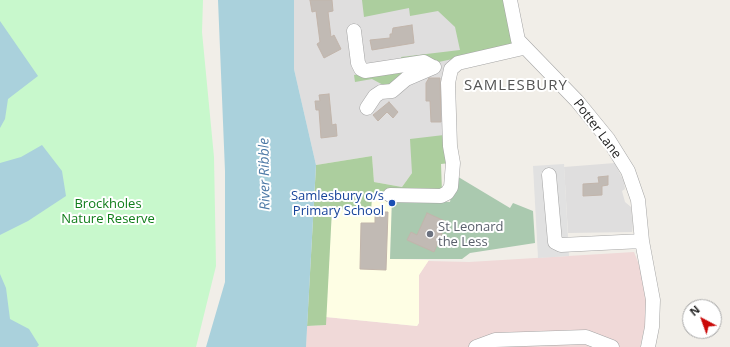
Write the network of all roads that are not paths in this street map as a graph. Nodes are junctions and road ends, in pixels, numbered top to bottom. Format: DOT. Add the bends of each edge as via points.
graph roads {
  1 [pos="510,0"];
  2 [pos="354,31"];
  3 [pos="523,48"];
  4 [pos="458,63"];
  5 [pos="433,68"];
  6 [pos="367,108"];
  7 [pos="549,175"];
  8 [pos="390,196"];
  9 [pos="642,241"];
  10 [pos="476,347"];
  11 [pos="612,347"];
  12 [pos="648,347"];
  1 -- 3 [label="street, Potter Lane" via="518,40"];
  2 -- 5 [label="street" via="358,63 365,71 424,62"];
  3 -- 4 [label="street"];
  3 -- 9 [label="street, Potter Lane" via="577,101 608,139 628,171 638,200"];
  4 -- 5 [label="street"];
  4 -- 8 [label="street" via="451,69 448,83 453,163 451,187 441,196"];
  5 -- 6 [label="street" via="406,79 392,91 381,92"];
  7 -- 9 [label="street" via="555,242 561,245"];
  9 -- 12 [label="street, Potter Lane" via="653,300"];
  10 -- 11 [label="street" via="495,340 586,337"];
}
